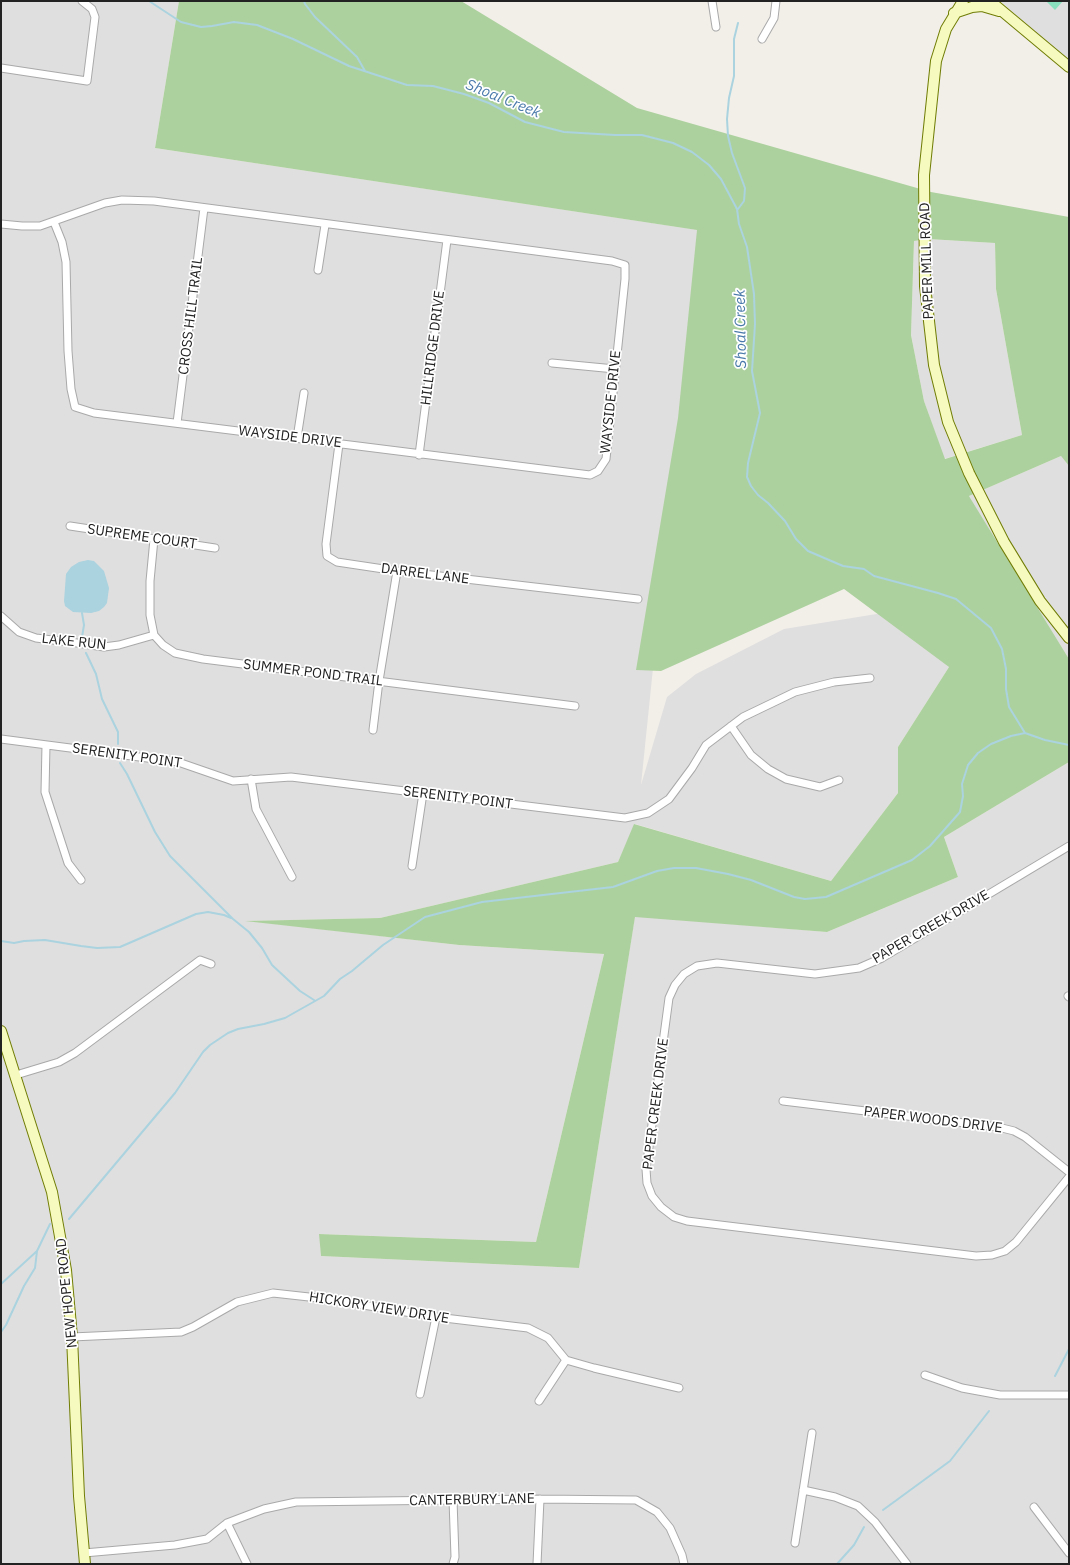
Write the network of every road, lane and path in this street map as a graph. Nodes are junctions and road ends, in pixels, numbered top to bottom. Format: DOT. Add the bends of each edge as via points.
graph roads {
  1 [pos="82,1"];
  2 [pos="712,1"];
  3 [pos="776,1"];
  4 [pos="960,1"];
  5 [pos="963,1"];
  6 [pos="990,1"];
  7 [pos="1002,12"];
  8 [pos="954,13"];
  9 [pos="716,27"];
  10 [pos="762,39"];
  11 [pos="1,68"];
  12 [pos="1069,68"];
  13 [pos="204,208"];
  14 [pos="54,222"];
  15 [pos="1,224"];
  16 [pos="325,224"];
  17 [pos="447,240"];
  18 [pos="318,270"];
  19 [pos="552,363"];
  20 [pos="615,369"];
  21 [pos="304,393"];
  22 [pos="177,423"];
  23 [pos="297,438"];
  24 [pos="339,444"];
  25 [pos="419,455"];
  26 [pos="70,526"];
  27 [pos="154,538"];
  28 [pos="215,548"];
  29 [pos="397,571"];
  30 [pos="638,599"];
  31 [pos="1,616"];
  32 [pos="154,635"];
  33 [pos="1069,638"];
  34 [pos="870,678"];
  35 [pos="379,681"];
  36 [pos="576,706"];
  37 [pos="731,726"];
  38 [pos="373,730"];
  39 [pos="1,739"];
  40 [pos="46,745"];
  41 [pos="251,779"];
  42 [pos="839,780"];
  43 [pos="423,793"];
  44 [pos="1069,846"];
  45 [pos="412,866"];
  46 [pos="292,877"];
  47 [pos="81,880"];
  48 [pos="211,964"];
  49 [pos="1,1031"];
  50 [pos="16,1075"];
  51 [pos="782,1101"];
  52 [pos="1069,1172"];
  53 [pos="1069,1177"];
  54 [pos="436,1317"];
  55 [pos="72,1337"];
  56 [pos="566,1360"];
  57 [pos="925,1375"];
  58 [pos="679,1388"];
  59 [pos="420,1394"];
  60 [pos="1069,1395"];
  61 [pos="539,1401"];
  62 [pos="812,1433"];
  63 [pos="803,1490"];
  64 [pos="540,1499"];
  65 [pos="453,1500"];
  66 [pos="1034,1507"];
  67 [pos="227,1523"];
  68 [pos="795,1543"];
  69 [pos="1069,1552"];
  70 [pos="84,1553"];
  71 [pos="85,1564"];
  72 [pos="247,1564"];
  73 [pos="454,1564"];
  74 [pos="537,1564"];
  75 [pos="684,1564"];
  76 [pos="907,1564"];
  1 -- 11 [label="street" via="92,9 95,17 87,81"];
  2 -- 9 [label="street"];
  3 -- 10 [label="street" via="774,18"];
  4 -- 8 [label="street"];
  5 -- 8 [label="street, PAPER MILL ROAD"];
  6 -- 7 [label="street"];
  7 -- 8 [label="street" via="982,6"];
  7 -- 12 [label="street"];
  8 -- 33 [label="street, PAPER MILL ROAD" via="936,61 924,175 925,286 934,365 948,422 968,473 1024,575 1040,601"];
  13 -- 14 [label="street, WAYSIDE DRIVE" via="154,201 122,200 105,203"];
  13 -- 16 [label="street, WAYSIDE DRIVE"];
  13 -- 22 [label="street, CROSS HILL TRAIL"];
  14 -- 15 [label="street, WAYSIDE DRIVE" via="40,226"];
  14 -- 22 [label="street, WAYSIDE DRIVE" via="66,262 68,351 75,406 94,413"];
  16 -- 17 [label="street, WAYSIDE DRIVE"];
  16 -- 18 [label="street"];
  17 -- 20 [label="street, WAYSIDE DRIVE" via="612,261 625,265"];
  17 -- 25 [label="street, HILLRIDGE DRIVE"];
  19 -- 20 [label="street"];
  20 -- 25 [label="street, WAYSIDE DRIVE" via="606,458 598,471 590,475"];
  21 -- 23 [label="street"];
  22 -- 23 [label="street, WAYSIDE DRIVE"];
  23 -- 24 [label="street, WAYSIDE DRIVE"];
  24 -- 25 [label="street, WAYSIDE DRIVE"];
  24 -- 29 [label="street, DARREL LANE" via="326,544 327,556 337,562"];
  26 -- 27 [label="street, SUPREME COURT"];
  27 -- 28 [label="street, SUPREME COURT"];
  27 -- 32 [label="street" via="150,581 150,615"];
  29 -- 30 [label="street, DARREL LANE"];
  29 -- 35 [label="street"];
  31 -- 32 [label="street, LAKE RUN" via="19,632 36,638 76,644 119,645"];
  32 -- 35 [label="street, SUMMER POND TRAIL" via="175,653 190,657"];
  34 -- 37 [label="street, SERENITY POINT" via="834,682 795,692 743,717"];
  35 -- 36 [label="street, SUMMER POND TRAIL"];
  35 -- 38 [label="street"];
  37 -- 42 [label="street" via="751,755 786,779 820,787"];
  37 -- 43 [label="street, SERENITY POINT" via="706,745 669,799 648,813 625,818"];
  39 -- 40 [label="street, SERENITY POINT"];
  40 -- 41 [label="street, SERENITY POINT" via="178,762 233,780"];
  40 -- 47 [label="street" via="45,792 68,863"];
  41 -- 43 [label="street, SERENITY POINT" via="291,777"];
  41 -- 46 [label="street" via="256,809"];
  43 -- 45 [label="street"];
  44 -- 53 [label="street, PAPER CREEK DRIVE" via="882,958 859,968 815,974 717,963 697,966 684,974 669,998 646,1169 647,1183 652,1196 661,1207 687,1221 976,1256 998,1253 1016,1242"];
  48 -- 50 [label="street" via="200,960 75,1053 59,1062"];
  49 -- 50 [label="street, NEW HOPE ROAD"];
  50 -- 55 [label="street, NEW HOPE ROAD" via="52,1192 66,1270"];
  51 -- 52 [label="street, PAPER WOODS DRIVE" via="998,1127 1025,1137"];
  54 -- 55 [label="street, HICKORY VIEW DRIVE" via="273,1293 237,1302 181,1332"];
  54 -- 56 [label="street, HICKORY VIEW DRIVE" via="528,1328 548,1338"];
  54 -- 59 [label="street"];
  55 -- 70 [label="street, NEW HOPE ROAD"];
  56 -- 58 [label="street"];
  56 -- 61 [label="street"];
  57 -- 60 [label="street" via="962,1388 1000,1395"];
  62 -- 63 [label="street"];
  63 -- 68 [label="street"];
  63 -- 76 [label="street" via="835,1497 858,1506 875,1522"];
  64 -- 65 [label="street, CANTERBURY LANE"];
  64 -- 74 [label="street"];
  64 -- 75 [label="street, CANTERBURY LANE" via="636,1500 657,1512 670,1528"];
  65 -- 67 [label="street, CANTERBURY LANE" via="296,1502 264,1509"];
  65 -- 73 [label="street"];
  66 -- 69 [label="street"];
  67 -- 70 [label="street, CANTERBURY LANE" via="207,1539 175,1545"];
  67 -- 72 [label="street"];
  70 -- 71 [label="street, NEW HOPE ROAD"];
}
